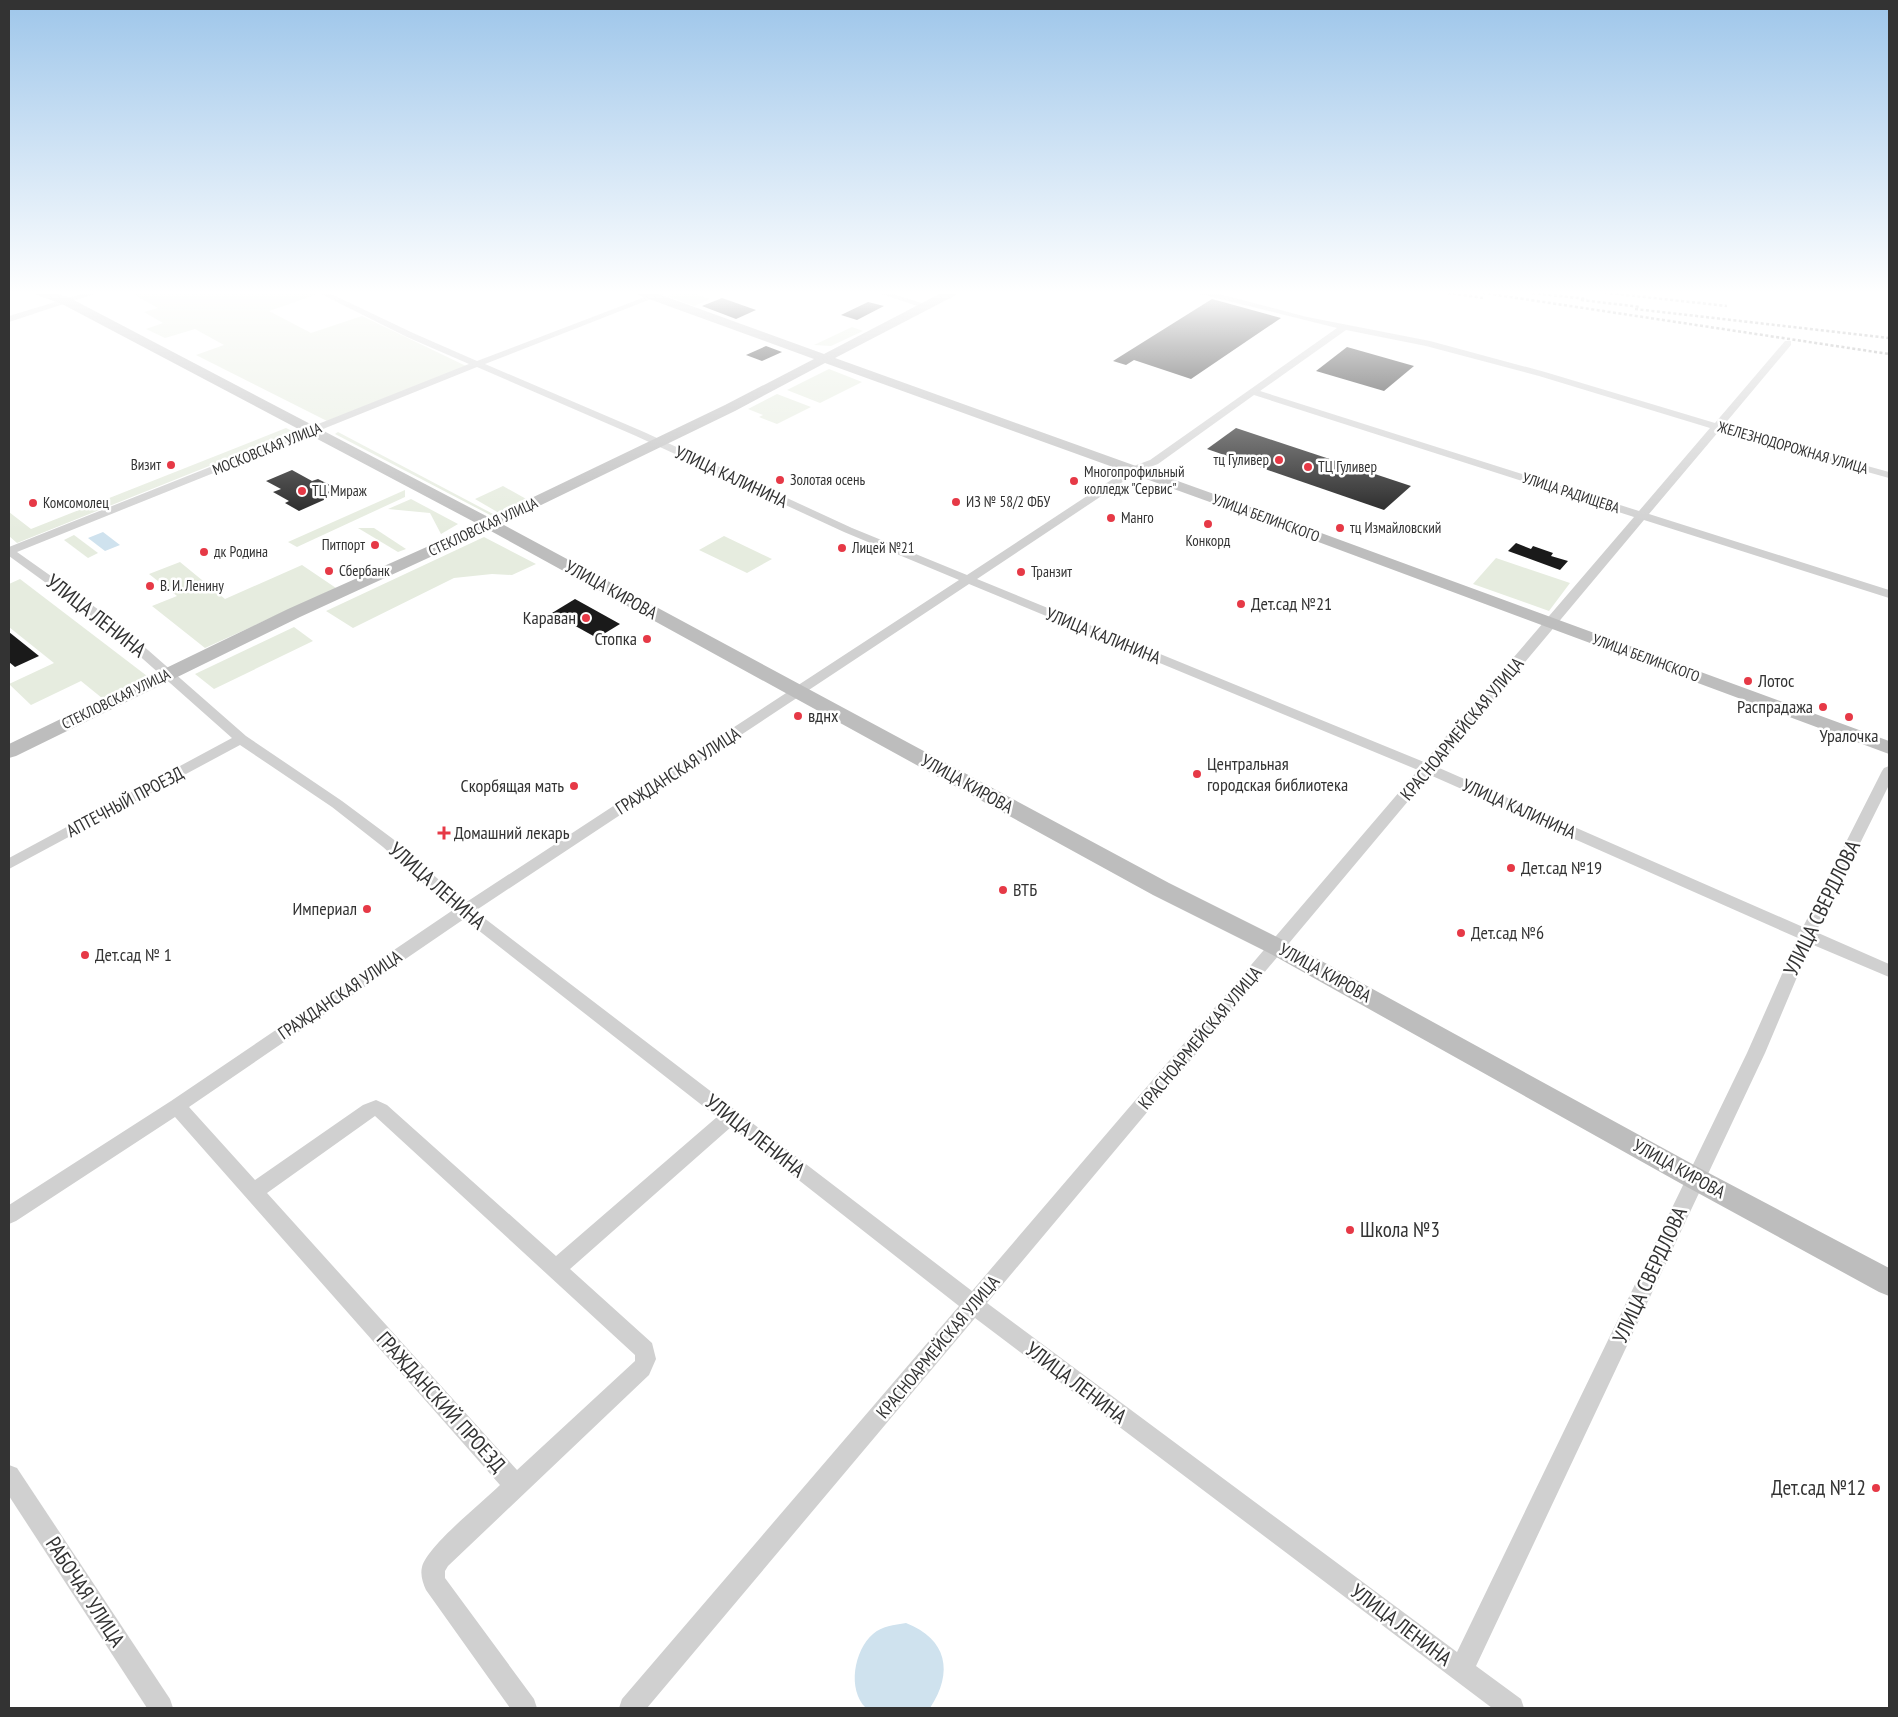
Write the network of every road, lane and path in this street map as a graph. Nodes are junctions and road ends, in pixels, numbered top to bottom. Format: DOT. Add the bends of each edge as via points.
graph roads {
  1 [pos="203,372"];
  2 [pos="456,372"];
  3 [pos="499,372"];
  4 [pos="800,372"];
  5 [pos="863,372"];
  6 [pos="1281,372"];
  7 [pos="1535,372"];
  8 [pos="1763,372"];
  9 [pos="1253,392"];
  10 [pos="1717,427"];
  11 [pos="314,430"];
  12 [pos="658,443"];
  13 [pos="1135,470"];
  14 [pos="1889,475"];
  15 [pos="1642,515"];
  16 [pos="490,524"];
  17 [pos="9,551"];
  18 [pos="967,580"];
  19 [pos="1889,594"];
  20 [pos="1551,623"];
  21 [pos="169,673"];
  22 [pos="797,692"];
  23 [pos="241,739"];
  24 [pos="1889,748"];
  25 [pos="9,752"];
  26 [pos="1428,769"];
  27 [pos="1889,771"];
  28 [pos="9,864"];
  29 [pos="464,911"];
  30 [pos="1807,934"];
  31 [pos="1277,947"];
  32 [pos="1889,971"];
  33 [pos="177,1106"];
  34 [pos="730,1118"];
  35 [pos="1696,1179"];
  36 [pos="253,1192"];
  37 [pos="9,1215"];
  38 [pos="555,1270"];
  39 [pos="1889,1282"];
  40 [pos="974,1306"];
  41 [pos="9,1476"];
  42 [pos="516,1486"];
  43 [pos="1461,1670"];
  44 [pos="161,1708"];
  45 [pos="525,1708"];
  46 [pos="630,1708"];
  47 [pos="1512,1708"];
  1 -- 11 [label="street, УЛИЦА КИРОВА"];
  2 -- 11 [label="street, МОСКОВСКАЯ УЛИЦА"];
  3 -- 12 [label="street, УЛИЦА КАЛИНИНА"];
  4 -- 12 [label="street, СТЕКЛОВСКАЯ УЛИЦА"];
  5 -- 13 [label="street, УЛИЦА БЕЛИНСКОГО"];
  6 -- 9 [label="street, ГРАЖДАНСКАЯ УЛИЦА"];
  7 -- 10 [label="street, ЖЕЛЕЗНОДОРОЖНАЯ УЛИЦА"];
  8 -- 10 [label="street, КРАСНОАРМЕЙСКАЯ УЛИЦА"];
  9 -- 13 [label="street, ГРАЖДАНСКАЯ УЛИЦА" via="1154,462"];
  9 -- 15 [label="street, УЛИЦА РАДИЩЕВА"];
  10 -- 14 [label="street, ЖЕЛЕЗНОДОРОЖНАЯ УЛИЦА"];
  10 -- 15 [label="street, КРАСНОАРМЕЙСКАЯ УЛИЦА"];
  11 -- 16 [label="street, УЛИЦА КИРОВА"];
  11 -- 17 [label="street, МОСКОВСКАЯ УЛИЦА"];
  12 -- 16 [label="street, СТЕКЛОВСКАЯ УЛИЦА"];
  12 -- 18 [label="street, УЛИЦА КАЛИНИНА" via="839,526"];
  13 -- 18 [label="street, ГРАЖДАНСКАЯ УЛИЦА"];
  13 -- 20 [label="street, УЛИЦА БЕЛИНСКОГО"];
  15 -- 19 [label="street, УЛИЦА РАДИЩЕВА"];
  15 -- 20 [label="street, КРАСНОАРМЕЙСКАЯ УЛИЦА"];
  16 -- 21 [label="street, СТЕКЛОВСКАЯ УЛИЦА"];
  16 -- 22 [label="street, УЛИЦА КИРОВА"];
  17 -- 21 [label="street, УЛИЦА ЛЕНИНА" via="112,625"];
  18 -- 22 [label="street, ГРАЖДАНСКАЯ УЛИЦА"];
  18 -- 26 [label="street, УЛИЦА КАЛИНИНА"];
  20 -- 24 [label="street, УЛИЦА БЕЛИНСКОГО"];
  20 -- 26 [label="street, КРАСНОАРМЕЙСКАЯ УЛИЦА"];
  21 -- 23 [label="street, УЛИЦА ЛЕНИНА"];
  21 -- 25 [label="street, СТЕКЛОВСКАЯ УЛИЦА"];
  22 -- 29 [label="street, ГРАЖДАНСКАЯ УЛИЦА"];
  22 -- 31 [label="street, УЛИЦА КИРОВА" via="1161,889"];
  23 -- 28 [label="street, АПТЕЧНЫЙ ПРОЕЗД"];
  23 -- 29 [label="street, УЛИЦА ЛЕНИНА" via="337,804"];
  26 -- 30 [label="street, УЛИЦА КАЛИНИНА"];
  26 -- 31 [label="street, КРАСНОАРМЕЙСКАЯ УЛИЦА"];
  27 -- 30 [label="street, УЛИЦА СВЕРДЛОВА"];
  29 -- 33 [label="street, ГРАЖДАНСКАЯ УЛИЦА"];
  29 -- 34 [label="street, УЛИЦА ЛЕНИНА"];
  30 -- 32 [label="street, УЛИЦА КАЛИНИНА"];
  30 -- 35 [label="street, УЛИЦА СВЕРДЛОВА" via="1756,1053"];
  31 -- 35 [label="street, УЛИЦА КИРОВА"];
  31 -- 40 [label="street, КРАСНОАРМЕЙСКАЯ УЛИЦА"];
  33 -- 36 [label="street, ГРАЖДАНСКИЙ ПРОЕЗД"];
  33 -- 37 [label="street, ГРАЖДАНСКАЯ УЛИЦА"];
  34 -- 38 [label="street"];
  34 -- 40 [label="street, УЛИЦА ЛЕНИНА"];
  35 -- 39 [label="street, УЛИЦА КИРОВА"];
  35 -- 43 [label="street, УЛИЦА СВЕРДЛОВА"];
  36 -- 38 [label="street" via="376,1108"];
  36 -- 42 [label="street, ГРАЖДАНСКИЙ ПРОЕЗД"];
  38 -- 42 [label="street" via="645,1350 646,1359 642,1368"];
  40 -- 43 [label="street, УЛИЦА ЛЕНИНА"];
  40 -- 46 [label="street, КРАСНОАРМЕЙСКАЯ УЛИЦА"];
  41 -- 44 [label="street, РАБОЧАЯ УЛИЦА"];
  42 -- 45 [label="street, ГРАЖДАНСКИЙ ПРОЕЗД" via="440,1558 433,1569 434,1582"];
  43 -- 47 [label="street, УЛИЦА ЛЕНИНА"];
}
